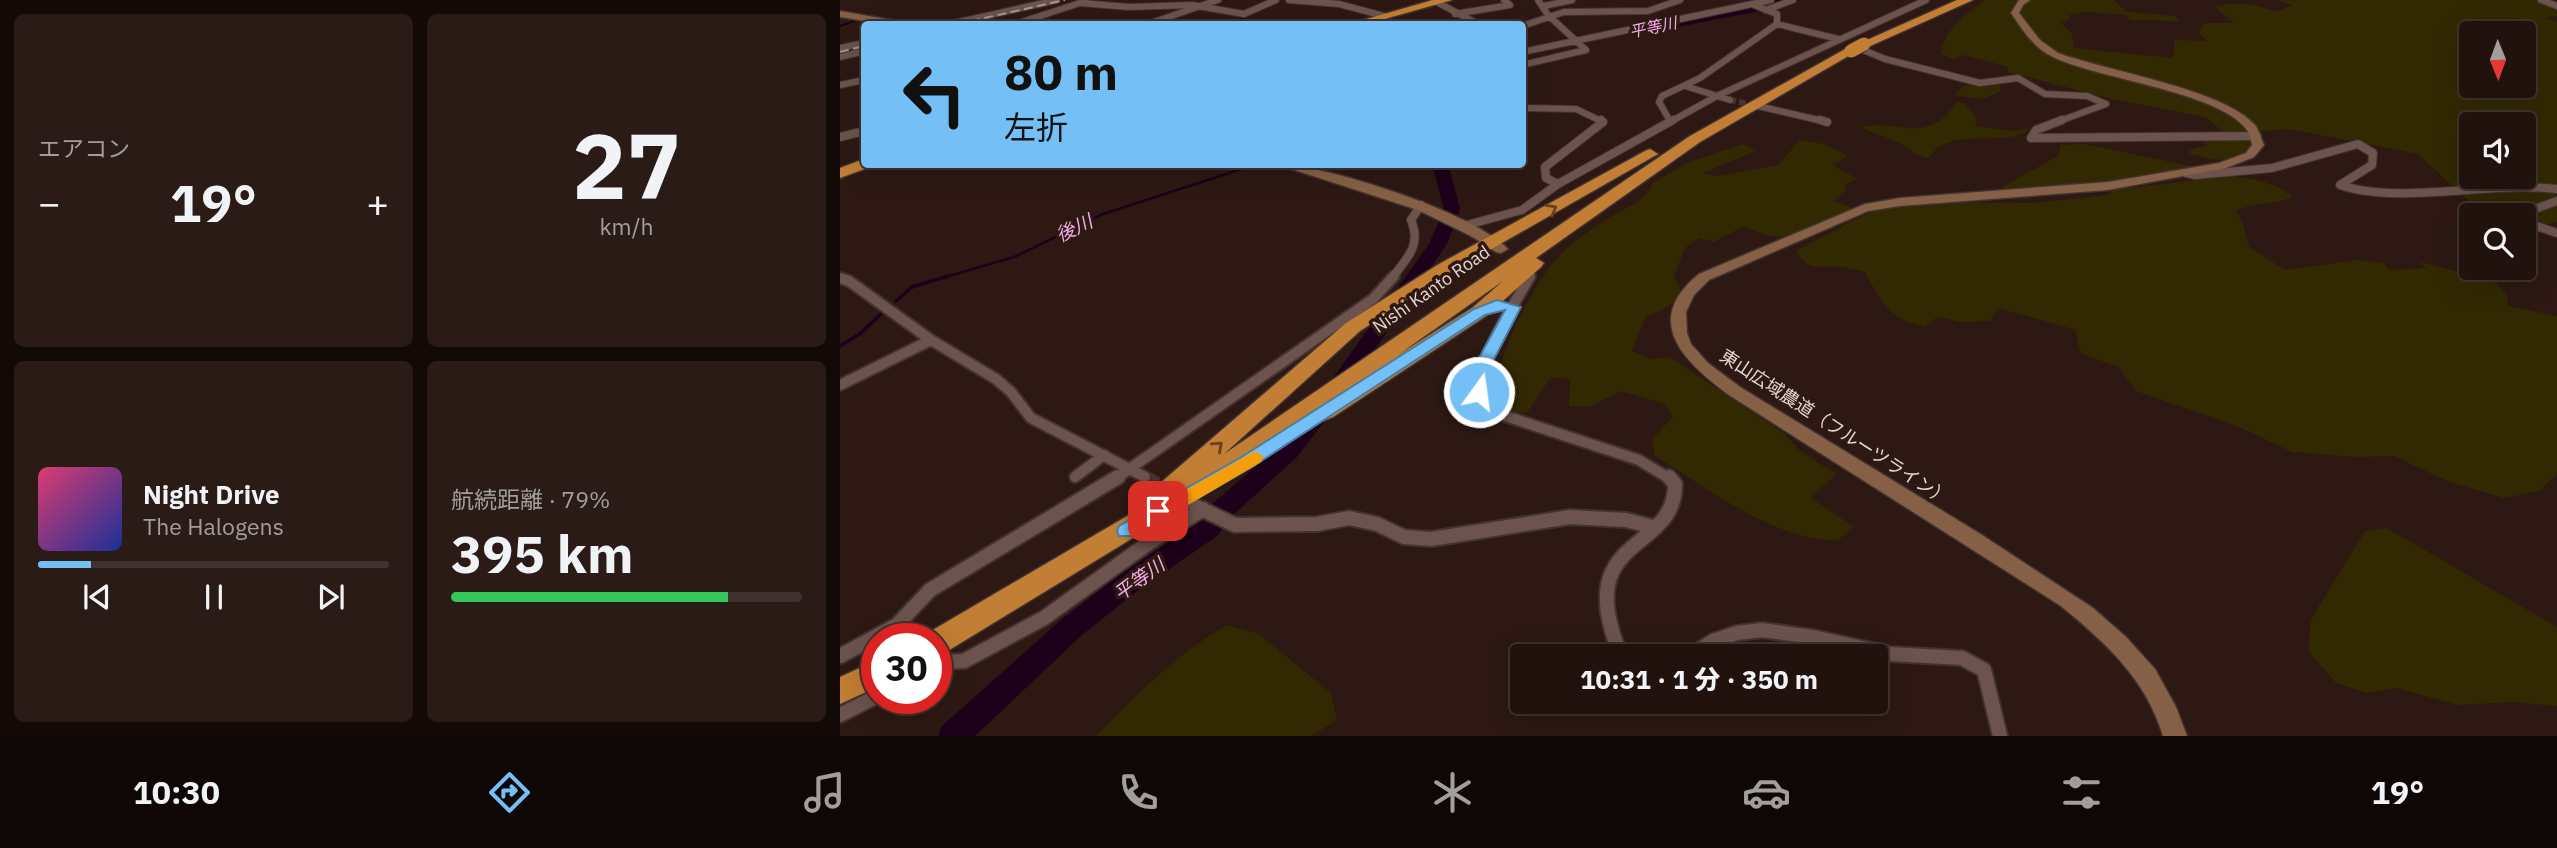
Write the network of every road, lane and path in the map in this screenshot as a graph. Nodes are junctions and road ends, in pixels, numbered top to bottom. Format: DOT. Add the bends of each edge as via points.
graph roads {
  1 [pos="1057,0"];
  2 [pos="1089,0"];
  3 [pos="1218,0"];
  4 [pos="1276,0"];
  5 [pos="1289,0"];
  6 [pos="1504,0"];
  7 [pos="1538,0"];
  8 [pos="1572,0"];
  9 [pos="1680,0"];
  10 [pos="1771,0"];
  11 [pos="1793,0"];
  12 [pos="1926,0"];
  13 [pos="1967,0"];
  14 [pos="2026,0"];
  15 [pos="2541,0"];
  16 [pos="1438,1"];
  17 [pos="1080,3"];
  18 [pos="1755,4"];
  19 [pos="1544,6"];
  20 [pos="2557,6"];
  21 [pos="1200,8"];
  22 [pos="1766,10"];
  23 [pos="840,14"];
  24 [pos="1455,14"];
  25 [pos="1548,15"];
  26 [pos="1384,16"];
  27 [pos="880,21"];
  28 [pos="963,21"];
  29 [pos="1025,21"];
  30 [pos="1158,21"];
  31 [pos="1365,21"];
  32 [pos="1471,21"];
  33 [pos="1526,24"];
  34 [pos="1777,24"];
  35 [pos="1838,39"];
  36 [pos="1576,41"];
  37 [pos="861,44"];
  38 [pos="1856,47"];
  39 [pos="840,48"];
  40 [pos="1526,51"];
  41 [pos="861,52"];
  42 [pos="840,57"];
  43 [pos="1526,64"];
  44 [pos="861,81"];
  45 [pos="840,85"];
  46 [pos="1685,86"];
  47 [pos="1777,90"];
  48 [pos="1717,96"];
  49 [pos="1730,100"];
  50 [pos="1753,106"];
  51 [pos="1526,108"];
  52 [pos="1670,121"];
  53 [pos="1827,122"];
  54 [pos="861,132"];
  55 [pos="2257,135"];
  56 [pos="840,137"];
  57 [pos="861,164"];
  58 [pos="1296,168"];
  59 [pos="840,173"];
  60 [pos="2186,173"];
  61 [pos="1558,184"];
  62 [pos="2557,189"];
  63 [pos="2557,201"];
  64 [pos="1421,205"];
  65 [pos="2536,209"];
  66 [pos="1467,225"];
  67 [pos="2536,226"];
  68 [pos="2557,233"];
  69 [pos="1497,246"];
  70 [pos="1527,267"];
  71 [pos="840,278"];
  72 [pos="1514,307"];
  73 [pos="1479,312"];
  74 [pos="931,340"];
  75 [pos="1395,357"];
  76 [pos="840,385"];
  77 [pos="1104,455"];
  78 [pos="1131,469"];
  79 [pos="1074,477"];
  80 [pos="1145,477"];
  81 [pos="1653,527"];
  82 [pos="1126,531"];
  83 [pos="1006,603"];
  84 [pos="952,640"];
  85 [pos="1617,644"];
  86 [pos="1706,644"];
  87 [pos="1848,644"];
  88 [pos="1888,654"];
  89 [pos="840,656"];
  90 [pos="952,662"];
  91 [pos="861,681"];
  92 [pos="840,691"];
  93 [pos="861,704"];
  94 [pos="840,715"];
  95 [pos="2000,736"];
  96 [pos="2175,736"];
  1 -- 28 [label="street"];
  2 -- 17 [label="street"];
  3 -- 21 [label="street"];
  4 -- 21 [label="street" via="1244,14"];
  5 -- 26 [label="street" via="1339,4"];
  6 -- 24 [label="street" via="1510,5"];
  7 -- 19 [label="street"];
  8 -- 19 [label="street"];
  9 -- 25 [label="street" via="1635,12"];
  10 -- 18 [label="street"];
  11 -- 22 [label="street"];
  12 -- 35 [label="street"];
  13 -- 38 [label="highway, Nishi Kanto Road"];
  14 -- 55 [label="street" via="2018,3 2015,12 2037,43 2054,54 2085,67 2203,98 2243,120"];
  15 -- 20 [label="street"];
  16 -- 24 [label="street"];
  16 -- 26 [label="highway"];
  17 -- 21 [label="street"];
  17 -- 29 [label="street"];
  18 -- 22 [label="street"];
  18 -- 36 [label="street"];
  19 -- 25 [label="street"];
  21 -- 30 [label="street"];
  22 -- 34 [label="street" via="1777,14"];
  23 -- 27 [label="street"];
  24 -- 32 [label="street"];
  25 -- 33 [label="street"];
  25 -- 36 [label="street"];
  26 -- 31 [label="highway"];
  34 -- 35 [label="street"];
  34 -- 46 [label="street"];
  35 -- 38 [label="street"];
  35 -- 48 [label="street"];
  36 -- 40 [label="street"];
  36 -- 43 [label="street" via="1586,50"];
  37 -- 39 [label="street"];
  38 -- 47 [label="highway, Nishi Kanto Road"];
  38 -- 55 [label="street" via="1980,83 2017,77 2044,94 2086,96 2106,104 2036,130 2031,138 2038,140"];
  41 -- 42 [label="street"];
  44 -- 45 [label="street"];
  46 -- 48 [label="street"];
  46 -- 52 [label="street" via="1662,96 1659,102"];
  47 -- 50 [label="highway, Nishi Kanto Road"];
  69 -- 47 [label="highway, one-way" via="1632,163"];
  48 -- 49 [label="street"];
  48 -- 52 [label="street"];
  50 -- 53 [label="street"];
  50 -- 70 [label="highway"];
  50 -- 75 [label="highway, Nishi Kanto Road" via="1634,179"];
  51 -- 61 [label="street" via="1553,105 1596,115 1603,122 1545,167 1546,178"];
  52 -- 61 [label="street"];
  54 -- 56 [label="street"];
  55 -- 60 [label="street, 東山広域農道（フルーツライン）" via="2258,145 2250,155"];
  57 -- 59 [label="highway"];
  58 -- 64 [label="street"];
  60 -- 62 [label="street" via="2195,176 2272,168 2358,144 2374,153 2372,165 2340,185 2351,191 2526,184"];
  60 -- 96 [label="street, 東山広域農道（フルーツライン）" via="2059,192 1865,208 1704,276 1686,292 1678,314 1678,331 1690,354 1745,397 2068,600 2109,632 2151,680"];
  61 -- 66 [label="street" via="1522,210"];
  63 -- 65 [label="street"];
  64 -- 66 [label="street"];
  64 -- 78 [label="street" via="1412,220 1416,245 1383,291"];
  66 -- 69 [label="street"];
  67 -- 68 [label="street"];
  83 -- 69 [label="highway, one-way" via="1157,499 1353,327 1445,268"];
  70 -- 72 [label="street" via="1531,275"];
  70 -- 73 [label="highway"];
  71 -- 74 [label="street"];
  72 -- 73 [label="highway" via="1497,305"];
  72 -- 81 [label="street" via="1483,365 1481,401 1490,411 1634,458 1667,474 1675,487 1674,503"];
  73 -- 75 [label="highway"];
  74 -- 76 [label="street"];
  74 -- 77 [label="street" via="996,379 1031,418"];
  75 -- 82 [label="highway, Nishi Kanto Road"];
  75 -- 82 [label="highway" via="1246,463"];
  77 -- 78 [label="street"];
  77 -- 79 [label="street"];
  78 -- 80 [label="street"];
  78 -- 89 [label="street" via="930,590 897,625"];
  81 -- 85 [label="street" via="1611,569 1606,585 1607,611"];
  81 -- 90 [label="street" via="1630,519 1596,517 1431,539 1404,537 1349,518 1317,524 1235,524 1199,508 1044,618 964,661"];
  82 -- 83 [label="highway, Nishi Kanto Road"];
  83 -- 84 [label="highway, Nishi Kanto Road"];
  86 -- 87 [label="street" via="1718,636 1777,632"];
  88 -- 95 [label="street" via="1970,660 1986,673"];
  91 -- 92 [label="highway"];
  93 -- 94 [label="street"];
}
